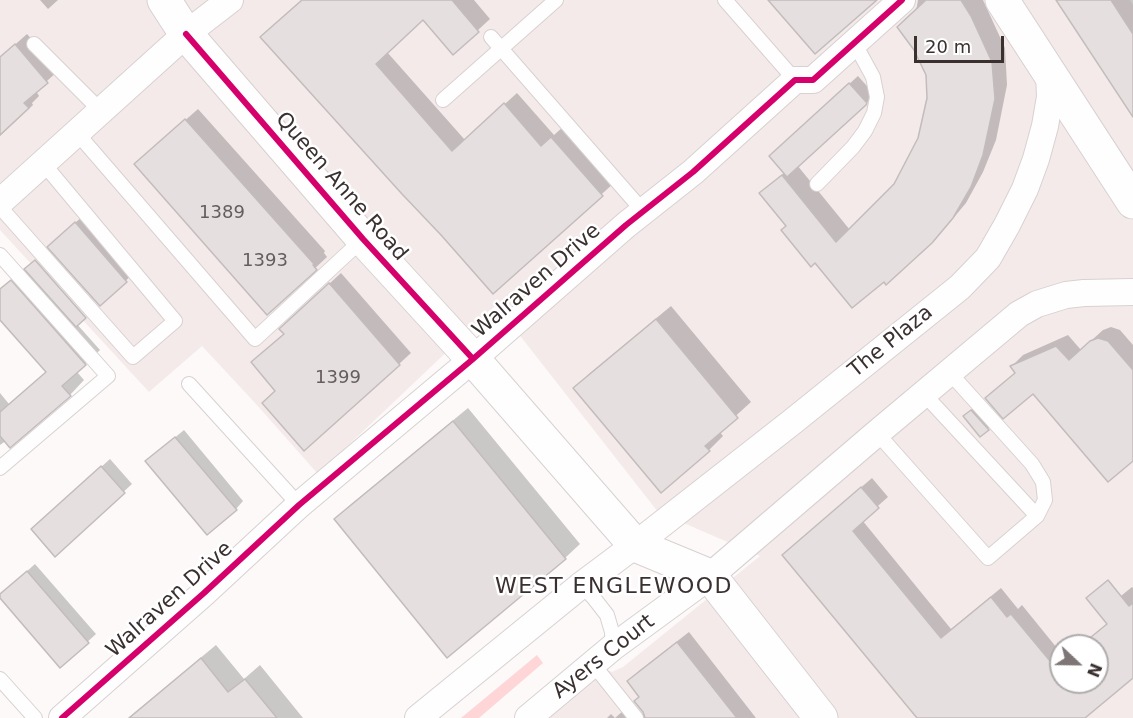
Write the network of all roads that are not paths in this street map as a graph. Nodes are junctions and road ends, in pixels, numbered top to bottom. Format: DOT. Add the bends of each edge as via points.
graph roads {
  1 [pos="164,0"];
  2 [pos="230,0"];
  3 [pos="556,0"];
  4 [pos="725,0"];
  5 [pos="902,0"];
  6 [pos="1002,0"];
  7 [pos="186,34"];
  8 [pos="491,37"];
  9 [pos="34,44"];
  10 [pos="852,45"];
  11 [pos="501,49"];
  12 [pos="1049,72"];
  13 [pos="795,80"];
  14 [pos="443,100"];
  15 [pos="101,111"];
  16 [pos="76,133"];
  17 [pos="44,163"];
  18 [pos="817,184"];
  19 [pos="0,202"];
  20 [pos="1133,202"];
  21 [pos="0,207"];
  22 [pos="643,211"];
  23 [pos="363,238"];
  24 [pos="0,255"];
  25 [pos="1133,292"];
  26 [pos="473,359"];
  27 [pos="949,372"];
  28 [pos="189,384"];
  29 [pos="924,394"];
  30 [pos="877,433"];
  31 [pos="0,468"];
  32 [pos="299,506"];
  33 [pos="1037,516"];
  34 [pos="635,545"];
  35 [pos="710,576"];
  36 [pos="579,587"];
  37 [pos="613,647"];
  38 [pos="593,664"];
  39 [pos="0,680"];
  40 [pos="541,714"];
  41 [pos="35,718"];
  42 [pos="62,718"];
  43 [pos="418,718"];
  44 [pos="636,718"];
  45 [pos="821,718"];
  1 -- 7 [label="street, Queen Anne Road"];
  2 -- 7 [label="street"];
  3 -- 11 [label="lane"];
  4 -- 13 [label="lane"];
  5 -- 10 [label="street, Walraven Drive"];
  6 -- 12 [label="street"];
  7 -- 15 [label="street"];
  7 -- 23 [label="street, Queen Anne Road"];
  8 -- 11 [label="lane"];
  9 -- 15 [label="lane"];
  10 -- 13 [label="street, Walraven Drive" via="813,80"];
  10 -- 18 [label="lane" via="873,77 876,106 853,147"];
  11 -- 14 [label="lane"];
  11 -- 22 [label="lane"];
  12 -- 20 [label="street"];
  12 -- 34 [label="street, The Plaza" via="1050,97 1036,159 1025,189 988,258 960,287"];
  13 -- 22 [label="street, Walraven Drive" via="693,172"];
  15 -- 16 [label="street"];
  16 -- 17 [label="street"];
  16 -- 23 [label="lane" via="255,339"];
  17 -- 19 [label="street"];
  17 -- 21 [label="lane" via="175,321 133,357"];
  22 -- 26 [label="street, Walraven Drive"];
  23 -- 26 [label="street, Queen Anne Road"];
  24 -- 31 [label="lane" via="108,376"];
  25 -- 27 [label="street" via="1084,293 1037,304 1019,314"];
  26 -- 32 [label="street, Walraven Drive"];
  26 -- 34 [label="street, Queen Anne Road"];
  27 -- 29 [label="street"];
  27 -- 33 [label="lane" via="1032,464 1043,482 1045,500"];
  28 -- 32 [label="lane"];
  29 -- 30 [label="street"];
  29 -- 33 [label="lane"];
  30 -- 33 [label="lane" via="988,558"];
  30 -- 35 [label="street"];
  32 -- 42 [label="street, Walraven Drive"];
  34 -- 35 [label="street, Queen Anne Road"];
  34 -- 36 [label="street"];
  35 -- 37 [label="street, Ayers Court"];
  35 -- 45 [label="street, Queen Anne Road"];
  36 -- 37 [label="lane" via="607,615"];
  36 -- 43 [label="street"];
  37 -- 38 [label="street, Ayers Court"];
  38 -- 40 [label="street, Ayers Court"];
  38 -- 44 [label="lane"];
  39 -- 41 [label="lane"];
}
